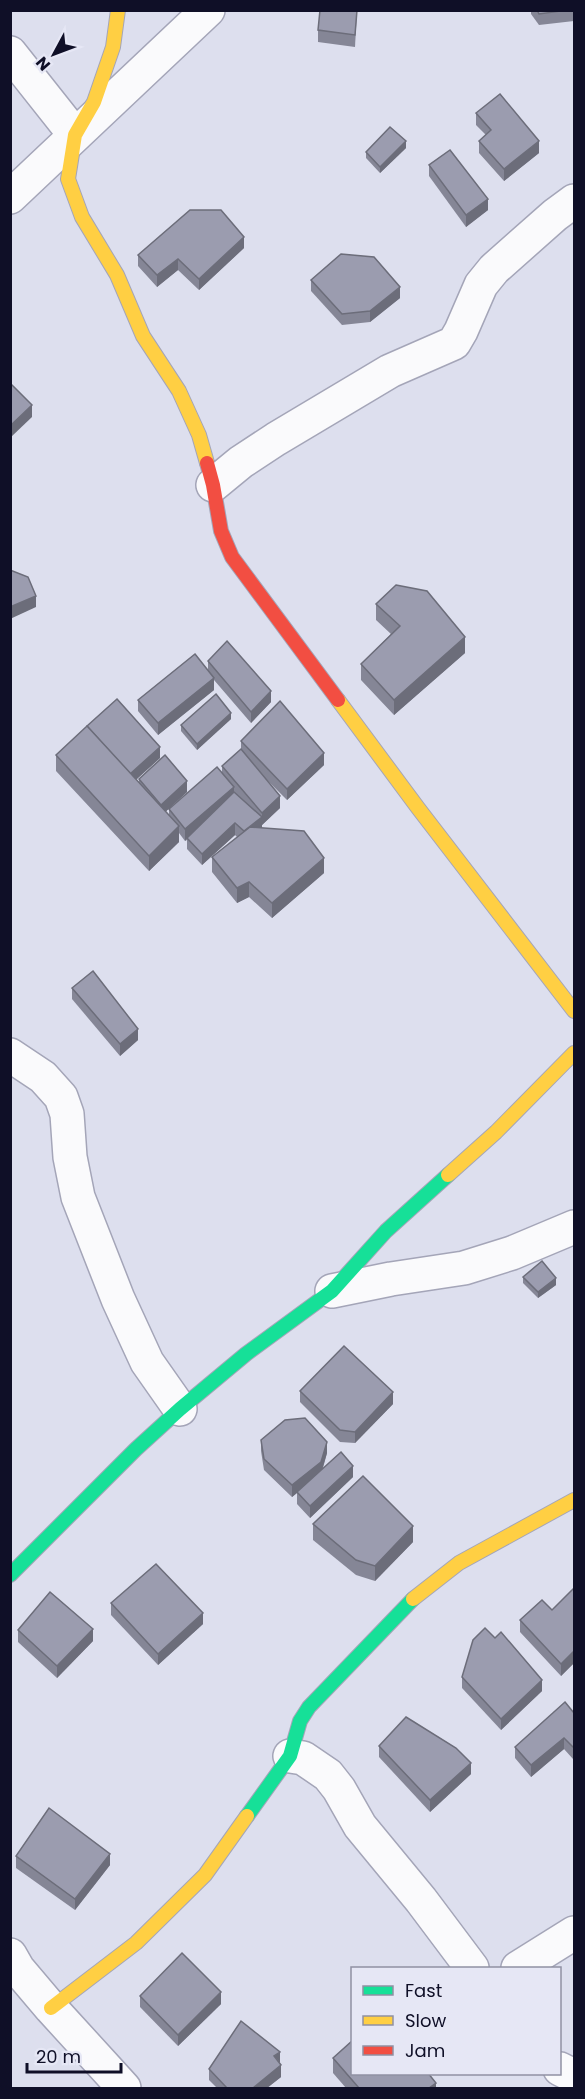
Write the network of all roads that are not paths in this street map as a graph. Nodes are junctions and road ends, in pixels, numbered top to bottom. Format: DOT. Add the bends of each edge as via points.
graph roads {
  1 [pos="118,10"];
  2 [pos="208,10"];
  3 [pos="10,53"];
  4 [pos="75,135"];
  5 [pos="10,197"];
  6 [pos="574,201"];
  7 [pos="213,485"];
  8 [pos="574,1011"];
  9 [pos="574,1053"];
  10 [pos="10,1055"];
  11 [pos="574,1227"];
  12 [pos="332,1292"];
  13 [pos="180,1409"];
  14 [pos="574,1500"];
  15 [pos="10,1575"];
  16 [pos="290,1756"];
  17 [pos="574,1934"];
  18 [pos="10,1955"];
  19 [pos="471,1967"];
  20 [pos="520,1967"];
  21 [pos="51,2008"];
  22 [pos="124,2088"];
  1 -- 4 [label="street" via="113,47 94,102"];
  2 -- 4 [label="street"];
  3 -- 4 [label="street"];
  4 -- 5 [label="street"];
  4 -- 7 [label="street" via="68,179 75,201 117,275 143,336 179,391 199,435"];
  6 -- 7 [label="street" via="494,269 481,285 454,343 390,371 267,445"];
  7 -- 8 [label="street" via="221,531 232,557"];
  9 -- 12 [label="street" via="496,1132 386,1232"];
  10 -- 13 [label="street" via="43,1077 62,1097 78,1197 147,1362"];
  11 -- 12 [label="street" via="464,1268"];
  12 -- 13 [label="street" via="246,1354"];
  13 -- 15 [label="street"];
  14 -- 16 [label="street" via="459,1563 412,1600 309,1707 300,1721"];
  16 -- 19 [label="street" via="303,1758 328,1775 360,1826"];
  16 -- 21 [label="street" via="205,1875 136,1943"];
  17 -- 20 [label="street"];
  18 -- 21 [label="street"];
  21 -- 22 [label="street"];
}
